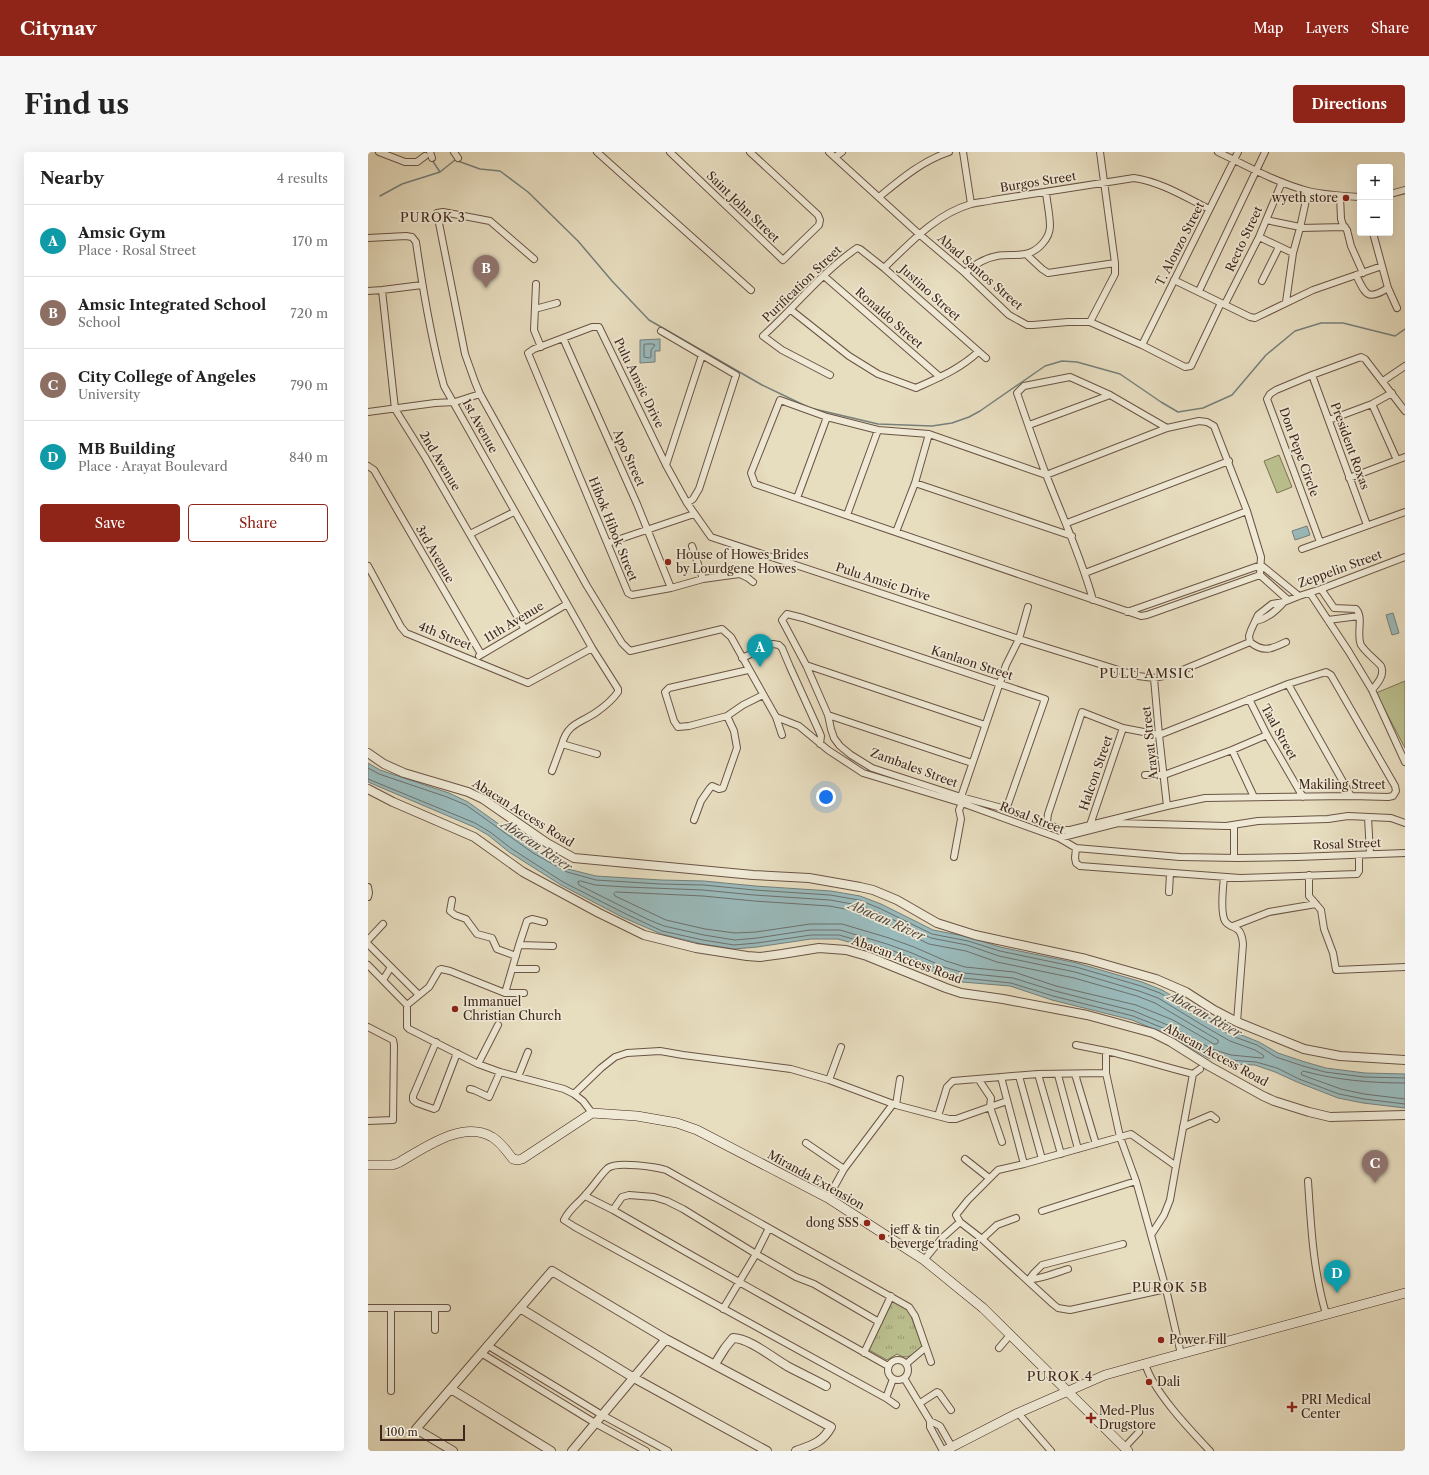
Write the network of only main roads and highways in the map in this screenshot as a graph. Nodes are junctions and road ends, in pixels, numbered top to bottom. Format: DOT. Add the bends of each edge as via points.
graph roads {
  1 [pos="368,1165"];
  2 [pos="1405,1292"];
  3 [pos="1068,1391"];
  4 [pos="1126,1449"];
  5 [pos="946,1450"];
  1 -- 3 [label="main road, Miranda Extension" via="392,1165 450,1135 470,1132 481,1132 492,1137 513,1159 518,1160 592,1113 637,1116 678,1123 697,1130 828,1198 924,1260 983,1308"];
  2 -- 3 [label="main road" via="1145,1363"];
  3 -- 4 [label="main road, Miranda Extension"];
  3 -- 5 [label="main road"];
}
